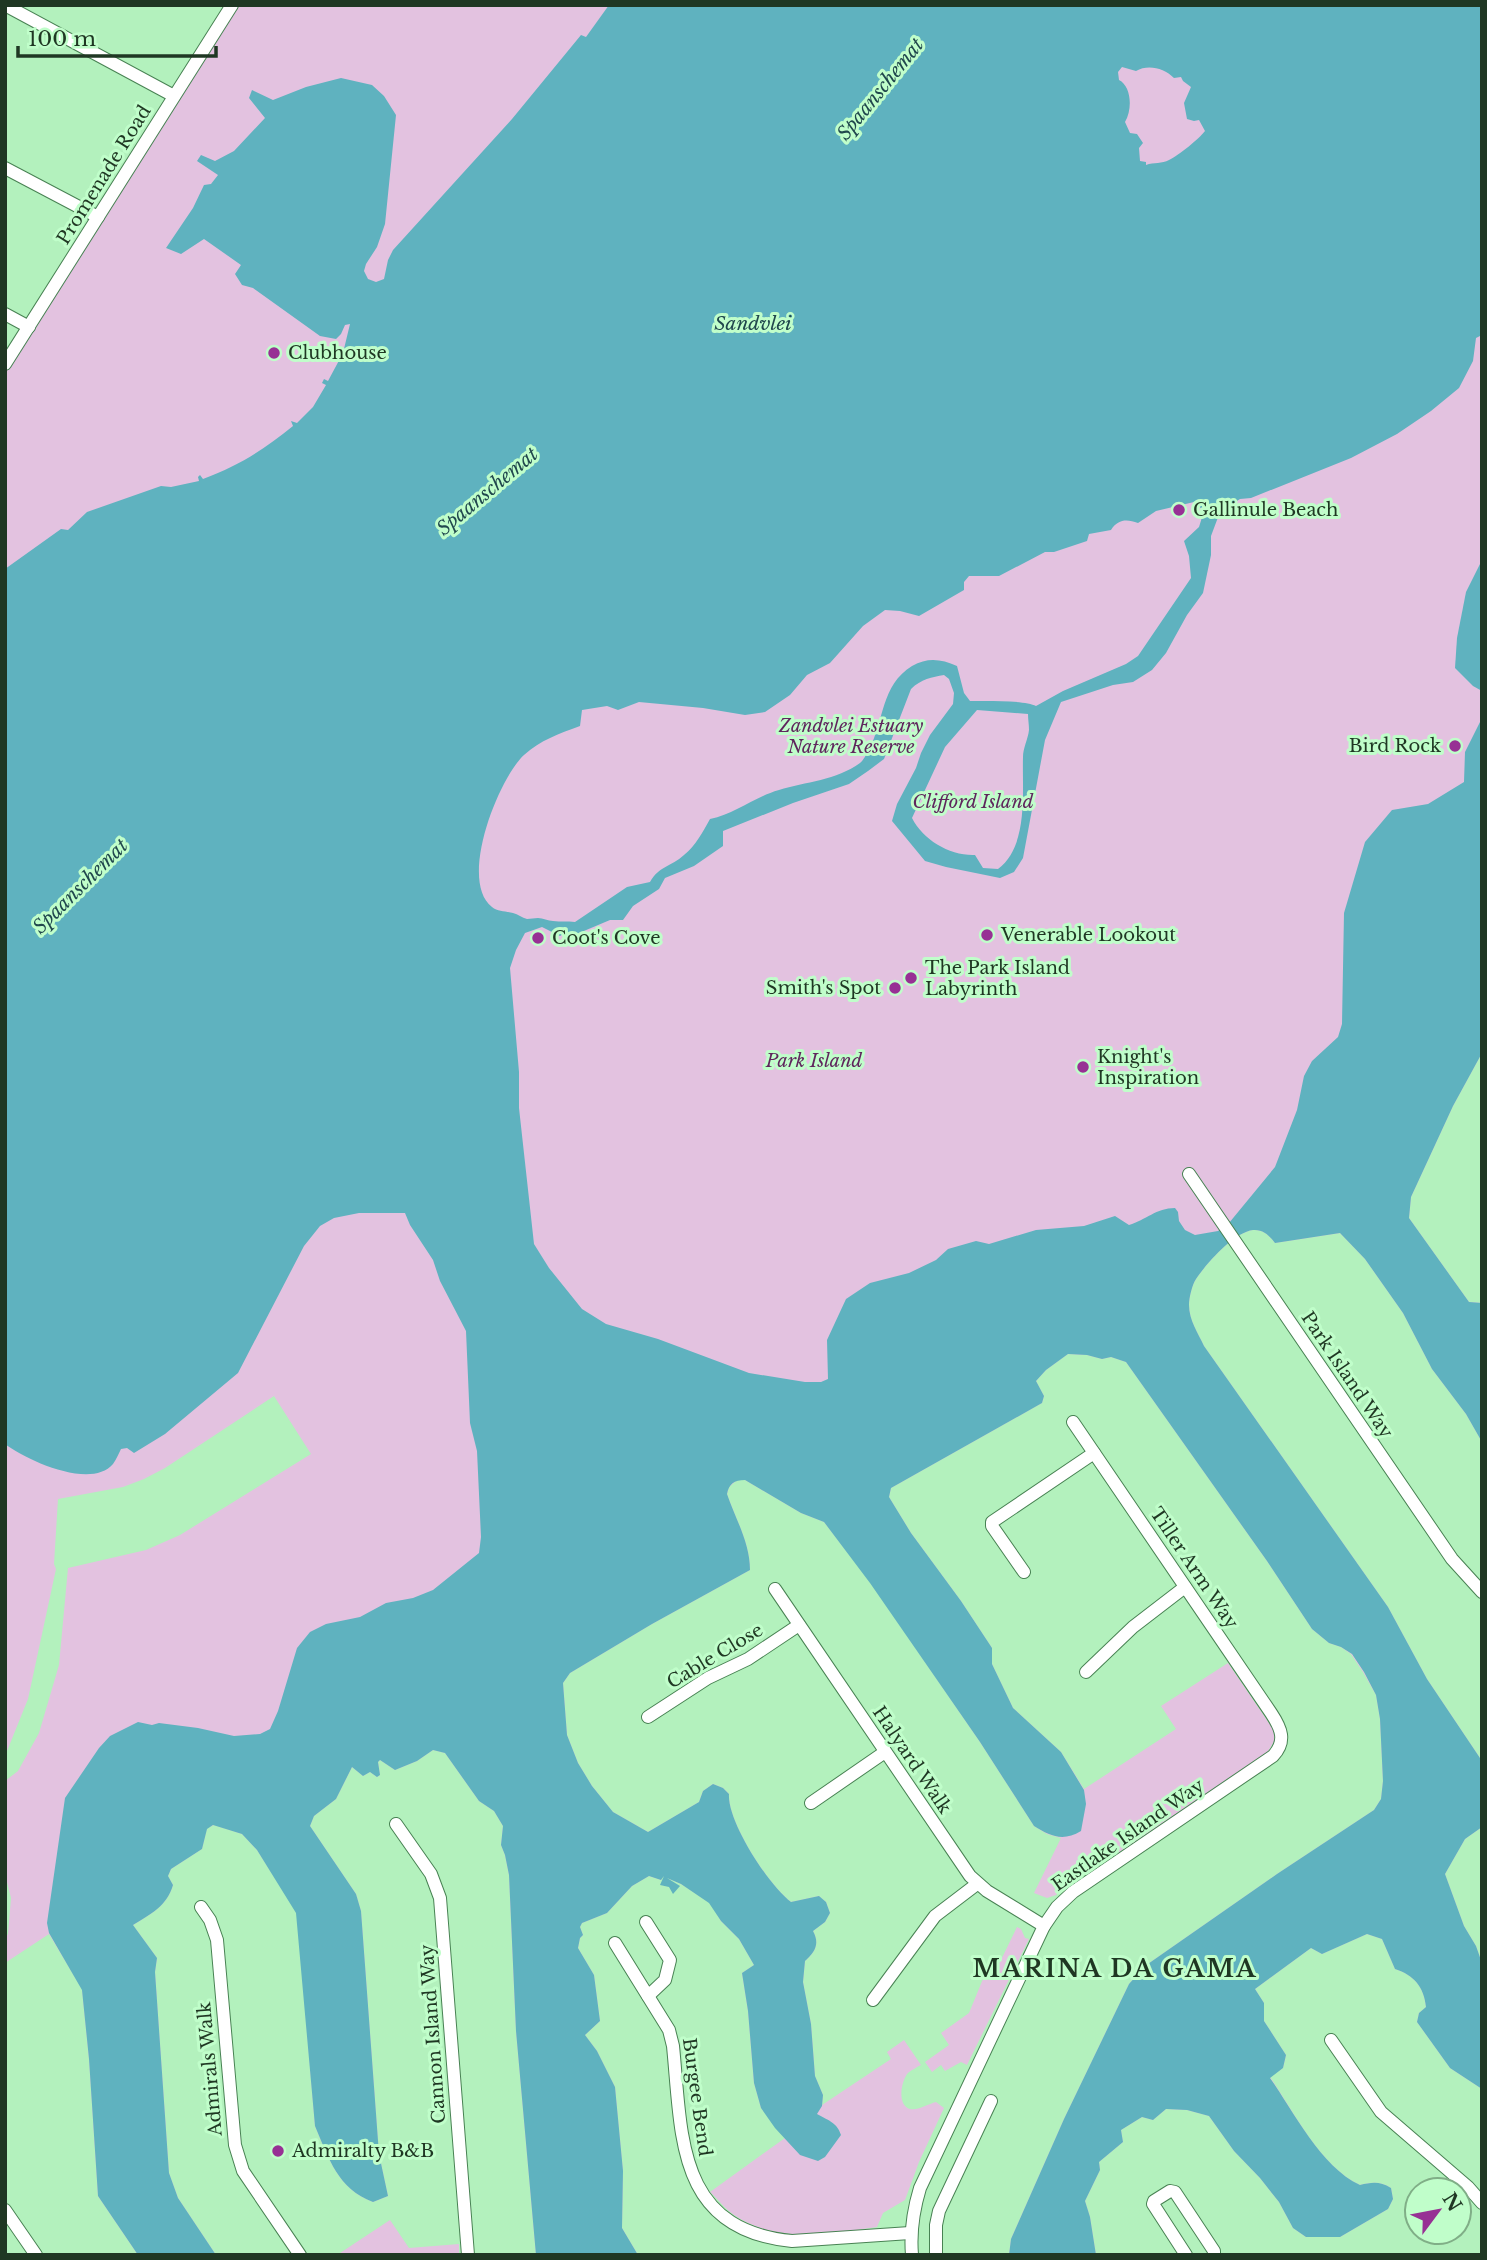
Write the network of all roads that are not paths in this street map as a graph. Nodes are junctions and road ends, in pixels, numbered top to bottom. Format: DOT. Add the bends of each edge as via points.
graph roads {
  1 [pos="5,5"];
  2 [pos="233,5"];
  3 [pos="174,96"];
  4 [pos="5,168"];
  5 [pos="98,217"];
  6 [pos="5,314"];
  7 [pos="29,327"];
  8 [pos="5,364"];
  9 [pos="1188,1174"];
  10 [pos="1073,1423"];
  11 [pos="1094,1453"];
  12 [pos="1024,1572"];
  13 [pos="1185,1587"];
  14 [pos="775,1589"];
  15 [pos="1482,1592"];
  16 [pos="799,1625"];
  17 [pos="1086,1672"];
  18 [pos="648,1717"];
  19 [pos="1282,1736"];
  20 [pos="885,1752"];
  21 [pos="811,1803"];
  22 [pos="396,1824"];
  23 [pos="977,1884"];
  24 [pos="201,1907"];
  25 [pos="646,1922"];
  26 [pos="1045,1926"];
  27 [pos="615,1943"];
  28 [pos="648,1996"];
  29 [pos="873,2000"];
  30 [pos="1331,2039"];
  31 [pos="991,2101"];
  32 [pos="1482,2203"];
  33 [pos="914,2205"];
  34 [pos="5,2210"];
  35 [pos="939,2211"];
  36 [pos="910,2233"];
  37 [pos="36,2255"];
  38 [pos="300,2255"];
  39 [pos="468,2255"];
  40 [pos="912,2255"];
  41 [pos="936,2255"];
  42 [pos="1186,2255"];
  43 [pos="1214,2255"];
  1 -- 3 [label="street"];
  2 -- 3 [label="street, Promenade Road"];
  3 -- 5 [label="street, Promenade Road"];
  4 -- 5 [label="street"];
  5 -- 7 [label="street, Promenade Road"];
  6 -- 7 [label="street"];
  7 -- 8 [label="street, Promenade Road"];
  9 -- 15 [label="street, Park Island Way" via="1452,1559"];
  10 -- 11 [label="street, Tiller Arm Way"];
  11 -- 12 [label="street" via="995,1520 992,1526"];
  11 -- 13 [label="street, Tiller Arm Way"];
  13 -- 17 [label="street" via="1133,1627"];
  13 -- 19 [label="street, Tiller Arm Way"];
  14 -- 16 [label="street, Halyard Walk"];
  16 -- 18 [label="street, Cable Close"];
  16 -- 20 [label="street, Halyard Walk"];
  19 -- 26 [label="street, Eastlake Island Way" via="1273,1756 1073,1892"];
  20 -- 21 [label="street"];
  20 -- 23 [label="street, Halyard Walk"];
  22 -- 39 [label="street, Cannon Island Way" via="431,1874 440,1898"];
  23 -- 26 [label="street, Halyard Walk"];
  23 -- 29 [label="street" via="935,1916"];
  24 -- 38 [label="street, Admirals Walk" via="217,1940 235,2145 243,2171"];
  25 -- 28 [label="street" via="670,1960 665,1980"];
  26 -- 33 [label="street, Eastlake Island Way"];
  27 -- 28 [label="street, Burgee Bend"];
  28 -- 36 [label="street, Burgee Bend" via="672,2037 689,2167 718,2213 754,2235 776,2240"];
  30 -- 32 [label="street" via="1390,2122"];
  31 -- 35 [label="street"];
  33 -- 35 [label="street"];
  33 -- 36 [label="street, Eastlake Island Way"];
  34 -- 37 [label="street"];
  35 -- 41 [label="street"];
  36 -- 40 [label="street, Eastlake Island Way"];
  42 -- 43 [label="street" via="1153,2204 1170,2191 1175,2192"];
}
